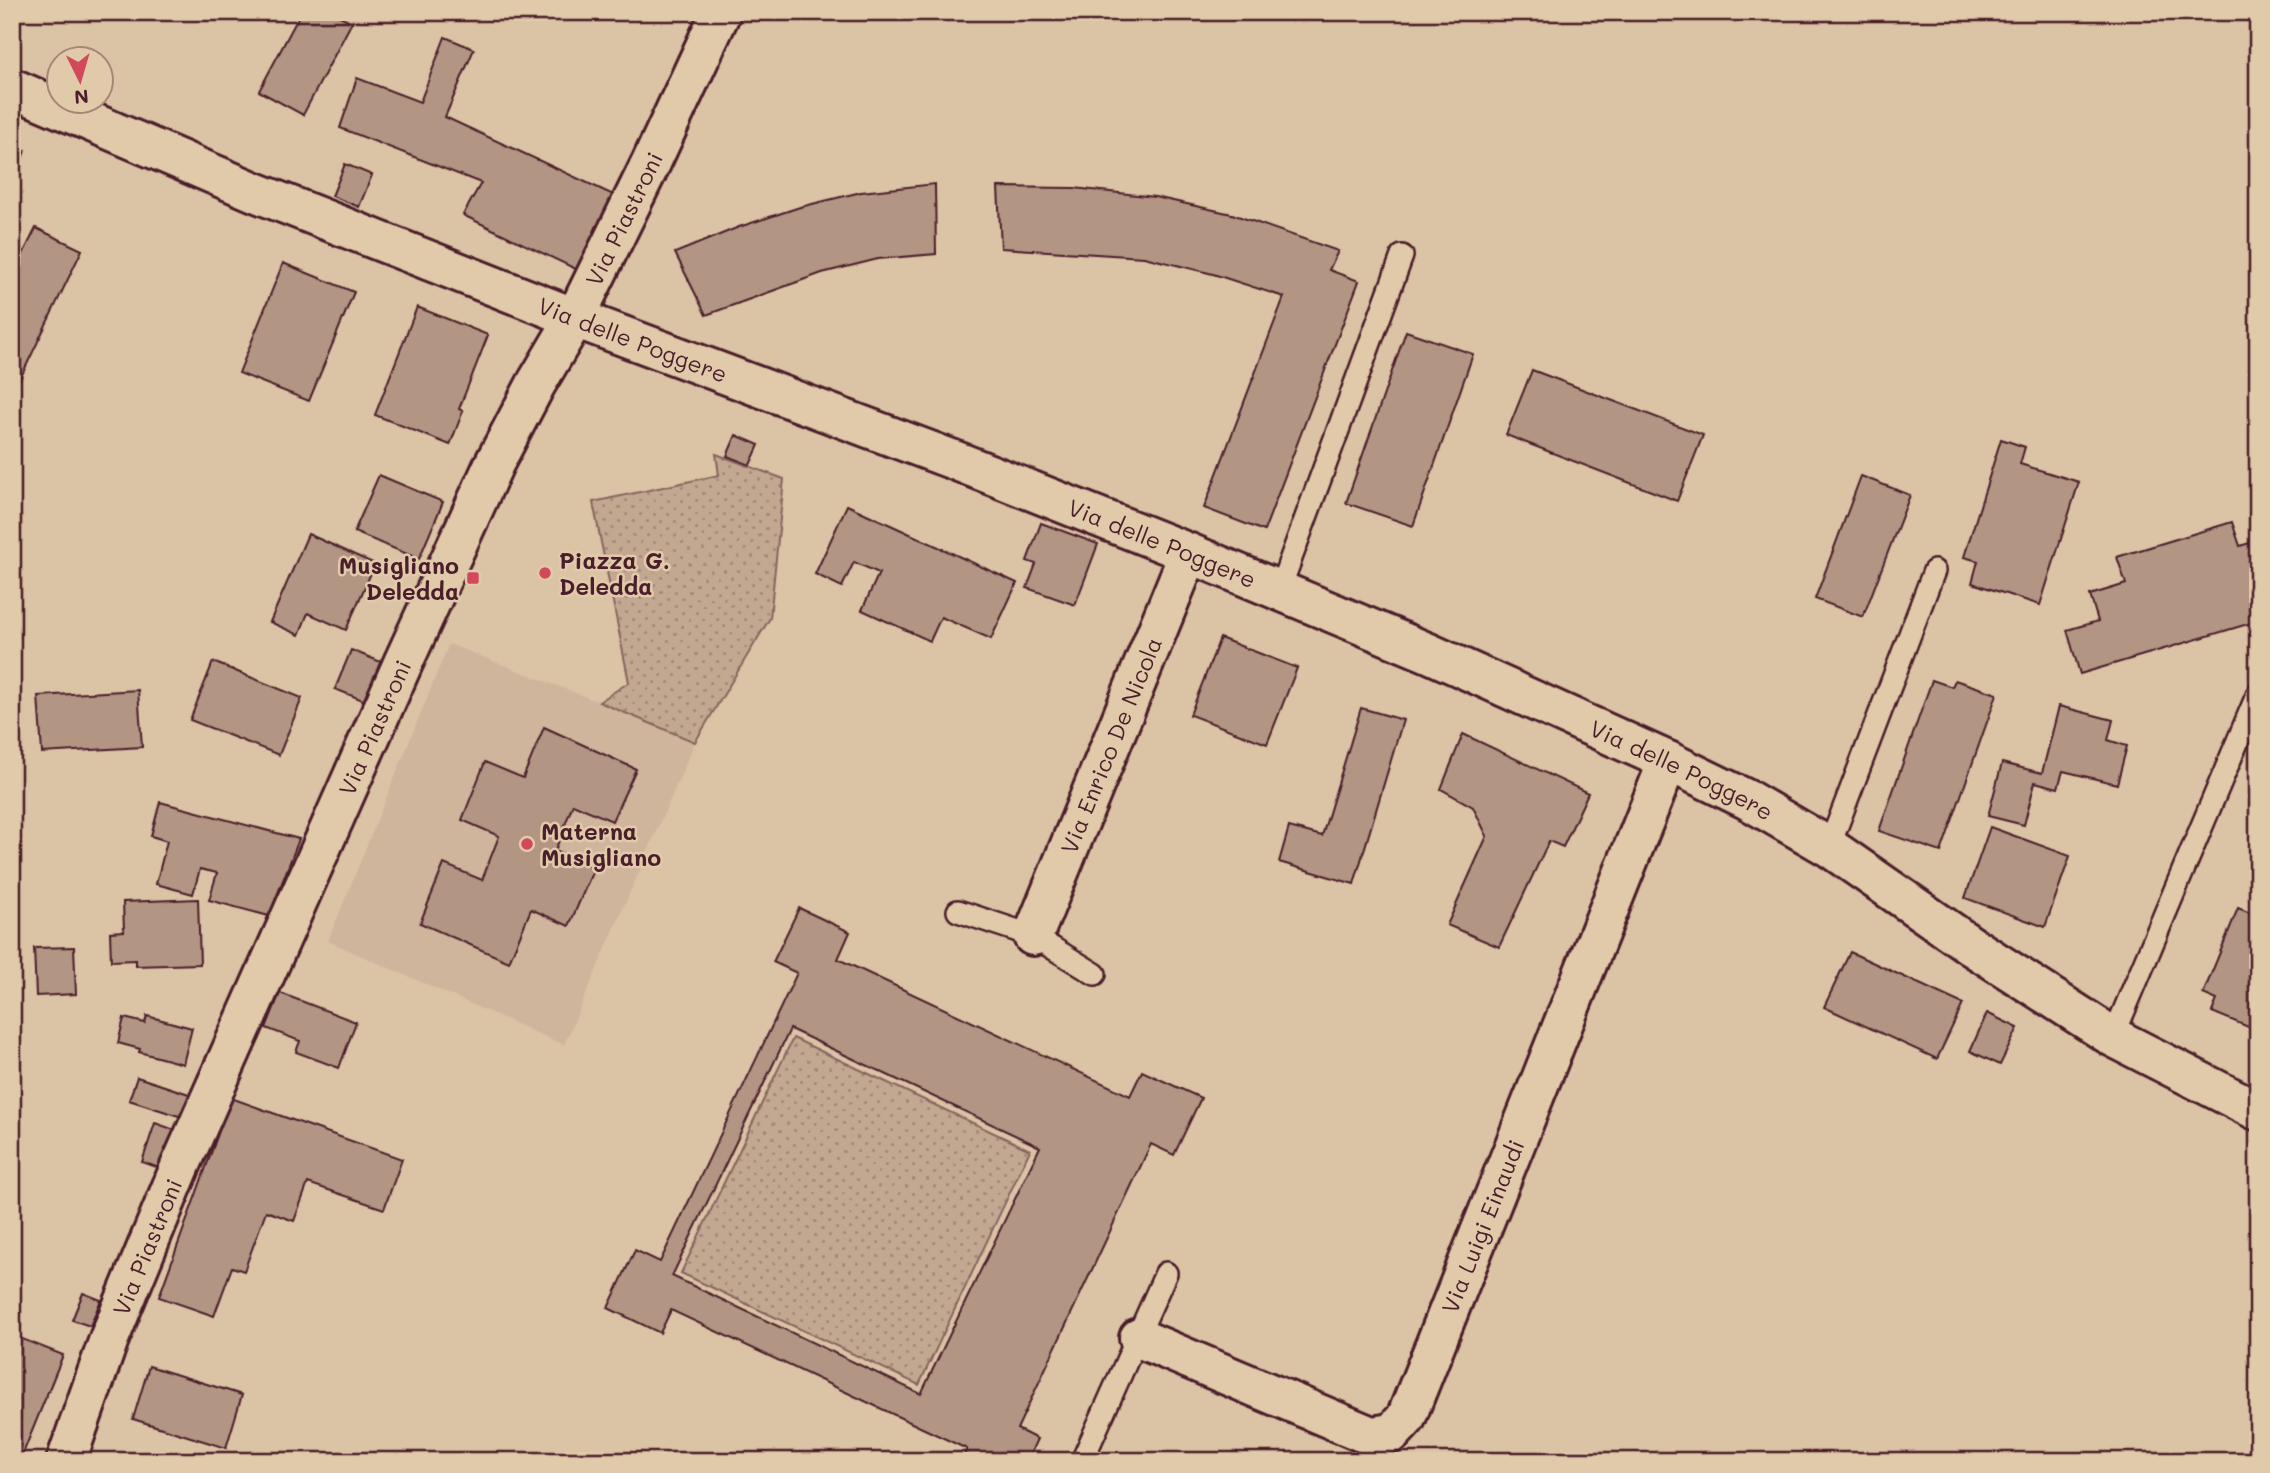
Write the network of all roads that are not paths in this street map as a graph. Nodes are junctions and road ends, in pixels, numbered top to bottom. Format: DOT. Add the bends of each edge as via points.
graph roads {
  1 [pos="721,12"];
  2 [pos="12,88"];
  3 [pos="1402,256"];
  4 [pos="575,318"];
  5 [pos="1189,552"];
  6 [pos="1934,571"];
  7 [pos="1279,591"];
  8 [pos="2258,692"];
  9 [pos="1668,761"];
  10 [pos="1829,847"];
  11 [pos="958,911"];
  12 [pos="1032,936"];
  13 [pos="1095,974"];
  14 [pos="2113,1037"];
  15 [pos="2258,1111"];
  16 [pos="1166,1273"];
  17 [pos="1139,1338"];
  18 [pos="66,1461"];
  19 [pos="1082,1461"];
  1 -- 4 [label="street, Via Piastroni"];
  2 -- 4 [label="street, Via delle Poggere" via="255,192"];
  3 -- 7 [label="lane"];
  4 -- 5 [label="street, Via delle Poggere"];
  4 -- 18 [label="street, Via Piastroni" via="494,464 331,822 180,1167 109,1339"];
  5 -- 7 [label="street, Via delle Poggere"];
  5 -- 12 [label="street, Via Enrico De Nicola"];
  6 -- 10 [label="lane"];
  7 -- 9 [label="street, Via delle Poggere"];
  8 -- 14 [label="lane"];
  9 -- 10 [label="street, Via delle Poggere"];
  9 -- 17 [label="street, Via Luigi Einaudi" via="1411,1406 1399,1426 1392,1433 1371,1436"];
  10 -- 14 [label="street, Via delle Poggere"];
  11 -- 12 [label="lane"];
  12 -- 13 [label="lane"];
  14 -- 15 [label="street, Via delle Poggere"];
  16 -- 17 [label="lane"];
  17 -- 19 [label="lane"];
}
